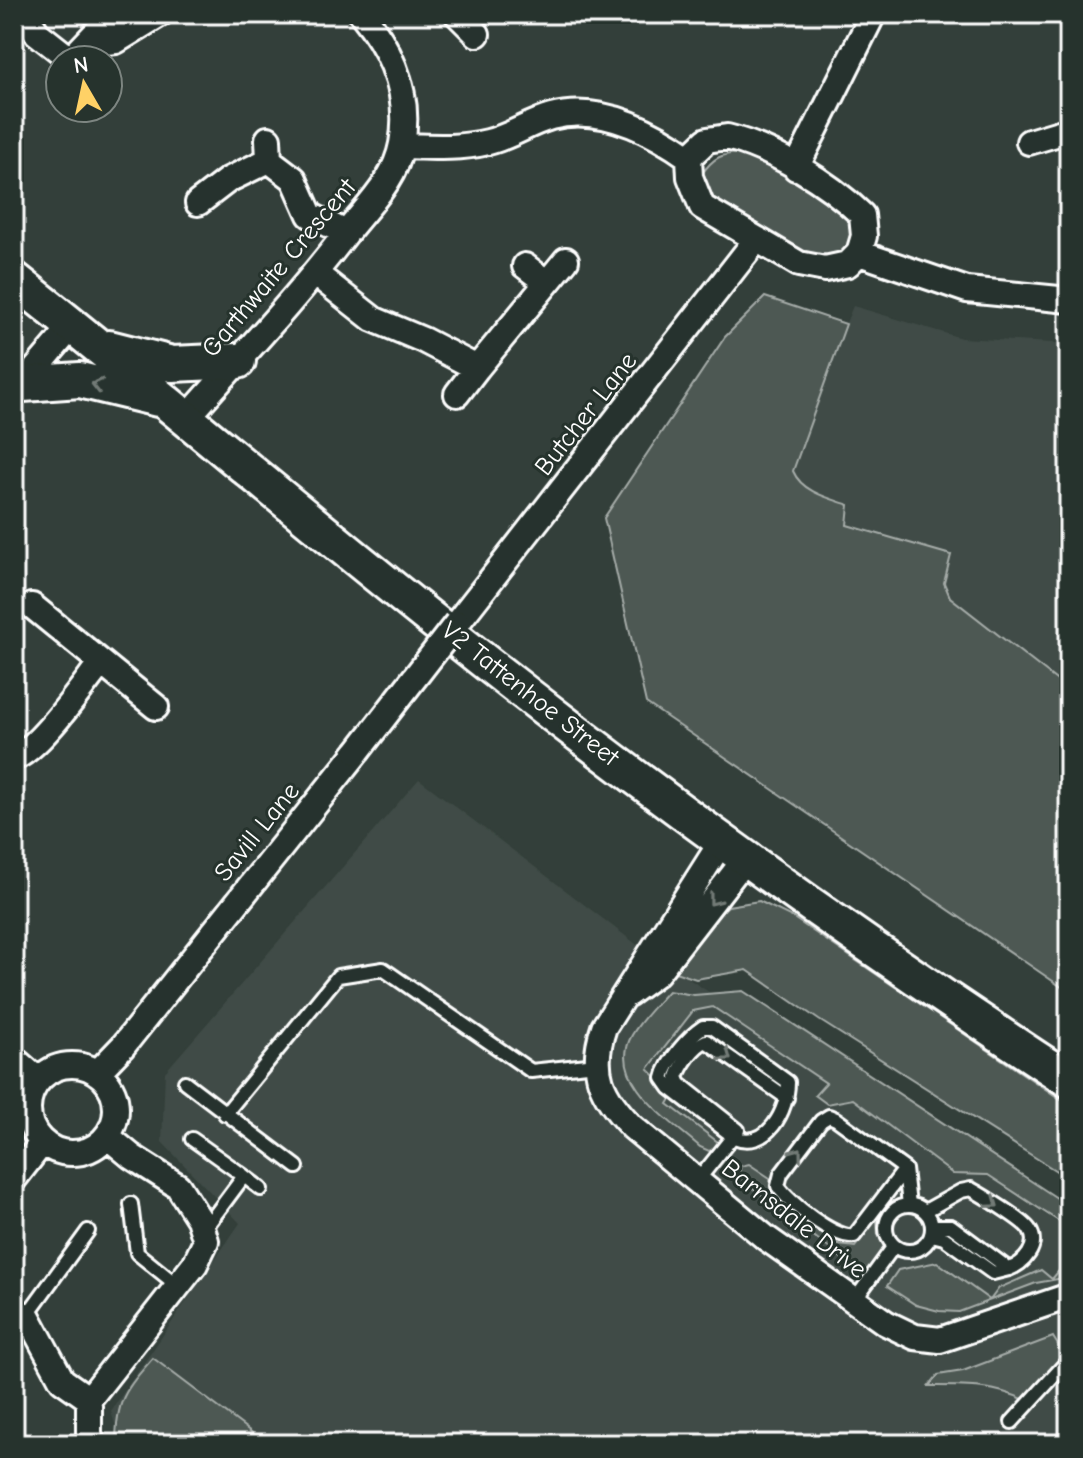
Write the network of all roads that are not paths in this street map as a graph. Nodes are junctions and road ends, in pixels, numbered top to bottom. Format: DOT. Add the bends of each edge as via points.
graph roads {
  1 [pos="25,14"];
  2 [pos="120,14"];
  3 [pos="160,14"];
  4 [pos="362,14"];
  5 [pos="457,14"];
  6 [pos="873,14"];
  7 [pos="477,34"];
  8 [pos="57,44"];
  9 [pos="85,44"];
  10 [pos="107,44"];
  11 [pos="1069,130"];
  12 [pos="1029,142"];
  13 [pos="402,146"];
  14 [pos="689,157"];
  15 [pos="796,168"];
  16 [pos="198,203"];
  17 [pos="346,233"];
  18 [pos="757,239"];
  19 [pos="859,253"];
  20 [pos="566,260"];
  21 [pos="525,266"];
  22 [pos="316,274"];
  23 [pos="14,279"];
  24 [pos="547,283"];
  25 [pos="1069,300"];
  26 [pos="85,335"];
  27 [pos="238,361"];
  28 [pos="477,368"];
  29 [pos="19,389"];
  30 [pos="457,394"];
  31 [pos="178,410"];
  32 [pos="32,606"];
  33 [pos="457,623"];
  34 [pos="100,664"];
  35 [pos="156,707"];
  36 [pos="14,758"];
  37 [pos="734,849"];
  38 [pos="14,1059"];
  39 [pos="597,1064"];
  40 [pos="97,1073"];
  41 [pos="38,1080"];
  42 [pos="1069,1080"];
  43 [pos="185,1082"];
  44 [pos="225,1114"];
  45 [pos="107,1136"];
  46 [pos="734,1137"];
  47 [pos="192,1139"];
  48 [pos="42,1143"];
  49 [pos="297,1167"];
  50 [pos="905,1169"];
  51 [pos="244,1176"];
  52 [pos="14,1179"];
  53 [pos="698,1180"];
  54 [pos="261,1189"];
  55 [pos="131,1204"];
  56 [pos="909,1205"];
  57 [pos="925,1211"];
  58 [pos="88,1231"];
  59 [pos="203,1231"];
  60 [pos="932,1231"];
  61 [pos="894,1246"];
  62 [pos="178,1286"];
  63 [pos="1069,1296"];
  64 [pos="854,1301"];
  65 [pos="27,1315"];
  66 [pos="1069,1367"];
  67 [pos="89,1399"];
  68 [pos="1012,1422"];
  69 [pos="92,1444"];
  1 -- 8 [label="street" via="37,33"];
  2 -- 9 [label="street"];
  3 -- 10 [label="street"];
  4 -- 13 [label="street, Garthwaite Crescent" via="397,69 405,113"];
  5 -- 7 [label="street"];
  6 -- 15 [label="street"];
  11 -- 12 [label="street"];
  13 -- 14 [label="street" via="451,149 491,142 552,117 590,114 633,125"];
  13 -- 17 [label="street, Garthwaite Crescent" via="391,176"];
  14 -- 15 [label="street" via="707,140 727,137 749,142"];
  14 -- 18 [label="street" via="690,177 702,207"];
  15 -- 19 [label="street" via="862,215"];
  16 -- 17 [label="street" via="268,149 294,179 310,215"];
  17 -- 22 [label="street, Garthwaite Crescent"];
  18 -- 19 [label="street" via="799,264 825,269 848,264"];
  18 -- 33 [label="street, Butcher Lane"];
  19 -- 25 [label="street" via="967,290"];
  20 -- 24 [label="street"];
  21 -- 24 [label="street"];
  22 -- 27 [label="street, Garthwaite Crescent"];
  22 -- 28 [label="street" via="373,319"];
  23 -- 26 [label="street, V2 Tattenhoe Street"];
  24 -- 28 [label="street"];
  26 -- 27 [label="street" via="172,364"];
  26 -- 29 [label="street"];
  26 -- 31 [label="street, V2 Tattenhoe Street"];
  27 -- 31 [label="street, Garthwaite Crescent"];
  28 -- 30 [label="street"];
  31 -- 29 [label="street, one-way" via="80,380"];
  31 -- 37 [label="street, V2 Tattenhoe Street" via="479,657"];
  32 -- 34 [label="street"];
  33 -- 40 [label="street, Savill Lane, bridge"];
  34 -- 35 [label="street"];
  34 -- 36 [label="street" via="42,736"];
  37 -- 39 [label="street" via="657,973 623,998 604,1027"];
  37 -- 42 [label="street, V2 Tattenhoe Street"];
  38 -- 41 [label="street"];
  39 -- 44 [label="lane" via="531,1071 383,969 338,976"];
  39 -- 53 [label="street, Barnsdale Drive" via="600,1085 613,1107"];
  40 -- 41 [label="street" via="60,1066"];
  40 -- 45 [label="street" via="115,1102"];
  41 -- 48 [label="street" via="27,1106 28,1120"];
  43 -- 44 [label="lane"];
  44 -- 49 [label="lane"];
  45 -- 48 [label="street" via="97,1146 69,1154"];
  45 -- 59 [label="street" via="178,1186"];
  46 -- 46 [label="lane, one-way" via="663,1078 703,1027 712,1027 788,1082 786,1105 764,1136 743,1141"];
  46 -- 53 [label="lane"];
  47 -- 51 [label="lane"];
  48 -- 52 [label="street"];
  50 -- 50 [label="lane, one-way" via="854,1236 837,1235 778,1186 781,1174 829,1116"];
  50 -- 56 [label="lane"];
  51 -- 54 [label="lane"];
  51 -- 59 [label="lane"];
  53 -- 64 [label="street, Barnsdale Drive" via="766,1238"];
  55 -- 62 [label="lane" via="137,1253"];
  56 -- 57 [label="lane"];
  56 -- 61 [label="lane" via="889,1217 886,1233"];
  57 -- 60 [label="lane"];
  57 -- 60 [label="lane, one-way" via="971,1189 1029,1229 1033,1241 1031,1251 1009,1269 951,1226"];
  58 -- 65 [label="lane"];
  59 -- 62 [label="street" via="206,1241"];
  60 -- 61 [label="lane" via="916,1250"];
  61 -- 64 [label="lane"];
  62 -- 67 [label="street"];
  63 -- 64 [label="street, Barnsdale Drive" via="940,1340 915,1337"];
  65 -- 67 [label="street" via="62,1380"];
  66 -- 68 [label="lane" via="1065,1364"];
  67 -- 69 [label="street"];
}
